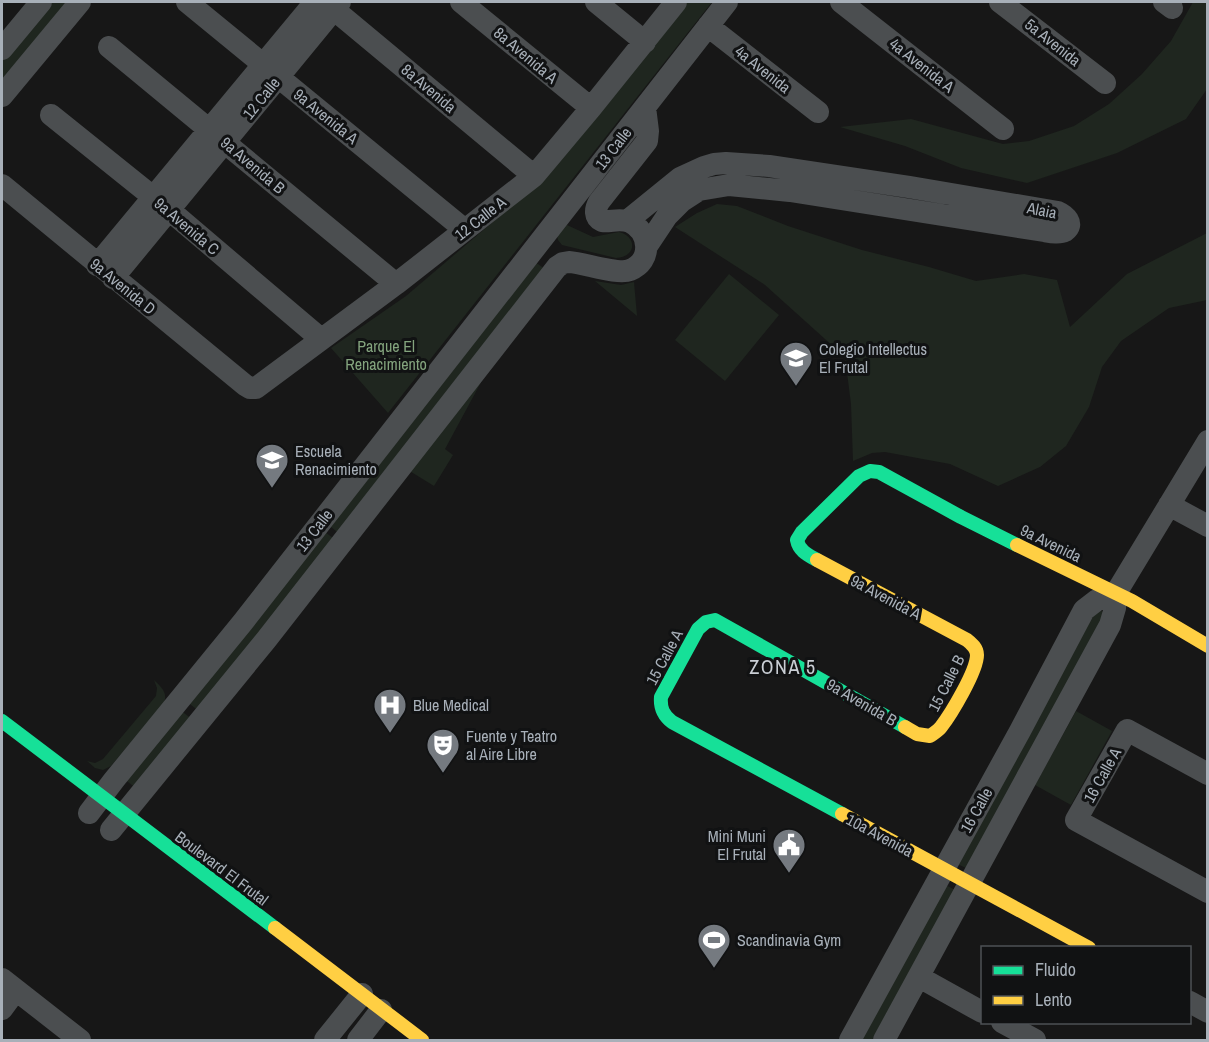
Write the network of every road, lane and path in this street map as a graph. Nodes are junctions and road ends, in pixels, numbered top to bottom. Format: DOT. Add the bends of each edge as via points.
graph roads {
  1 [pos="41,2"];
  2 [pos="80,2"];
  3 [pos="187,2"];
  4 [pos="461,2"];
  5 [pos="596,2"];
  6 [pos="676,2"];
  7 [pos="727,2"];
  8 [pos="841,2"];
  9 [pos="1000,2"];
  10 [pos="329,4"];
  11 [pos="708,26"];
  12 [pos="645,42"];
  13 [pos="109,47"];
  14 [pos="2,49"];
  15 [pos="270,71"];
  16 [pos="1105,83"];
  17 [pos="2,96"];
  18 [pos="645,107"];
  19 [pos="591,108"];
  20 [pos="818,112"];
  21 [pos="51,115"];
  22 [pos="1003,129"];
  23 [pos="217,135"];
  24 [pos="534,176"];
  25 [pos="2,186"];
  26 [pos="161,203"];
  27 [pos="634,215"];
  28 [pos="559,217"];
  29 [pos="602,221"];
  30 [pos="465,230"];
  31 [pos="537,246"];
  32 [pos="647,246"];
  33 [pos="560,265"];
  34 [pos="105,271"];
  35 [pos="396,284"];
  36 [pos="321,339"];
  37 [pos="245,385"];
  38 [pos="1208,441"];
  39 [pos="879,472"];
  40 [pos="1169,505"];
  41 [pos="322,520"];
  42 [pos="1208,526"];
  43 [pos="345,538"];
  44 [pos="1116,593"];
  45 [pos="720,622"];
  46 [pos="1208,646"];
  47 [pos="977,652"];
  48 [pos="179,700"];
  49 [pos="202,718"];
  50 [pos="2,722"];
  51 [pos="672,722"];
  52 [pos="942,728"];
  53 [pos="1208,774"];
  54 [pos="91,806"];
  55 [pos="118,827"];
  56 [pos="943,869"];
  57 [pos="971,884"];
  58 [pos="1208,892"];
  59 [pos="1085,946"];
  60 [pos="920,977"];
  61 [pos="9,984"];
  62 [pos="351,1001"];
  63 [pos="1191,1003"];
  64 [pos="2,1009"];
  65 [pos="981,1011"];
  66 [pos="1208,1012"];
  67 [pos="1004,1024"];
  68 [pos="372,1026"];
  69 [pos="80,1041"];
  70 [pos="325,1041"];
  71 [pos="422,1041"];
  72 [pos="849,1041"];
  73 [pos="884,1041"];
  74 [pos="1035,1041"];
  1 -- 14 [label="street"];
  2 -- 17 [label="street"];
  3 -- 15 [label="street, 9a Avenida A"];
  4 -- 19 [label="street, 8a Avenida A"];
  5 -- 12 [label="street"];
  6 -- 12 [label="street, 12 Calle A"];
  7 -- 11 [label="street, 13 Calle"];
  8 -- 22 [label="street, 4a Avenida A"];
  9 -- 16 [label="street, 5a Avenida"];
  10 -- 15 [label="street, 12 Calle"];
  10 -- 24 [label="street, 8a Avenida"];
  11 -- 18 [label="street, 13 Calle"];
  11 -- 20 [label="street, 4a Avenida"];
  12 -- 19 [label="street, 12 Calle A"];
  13 -- 23 [label="street, 9a Avenida B"];
  15 -- 23 [label="street, 12 Calle"];
  15 -- 30 [label="street, 9a Avenida A"];
  18 -- 28 [label="street, 13 Calle"];
  18 -- 29 [label="street, 13 Calle" via="647,141 599,202 596,211"];
  19 -- 24 [label="street, 12 Calle A"];
  21 -- 26 [label="street, 9a Avenida C"];
  23 -- 26 [label="street, 12 Calle"];
  23 -- 35 [label="street, 9a Avenida B"];
  24 -- 30 [label="street, 12 Calle A"];
  25 -- 34 [label="street, 9a Avenida D"];
  26 -- 34 [label="street, 12 Calle"];
  26 -- 36 [label="street, 9a Avenida C"];
  27 -- 29 [label="street"];
  27 -- 32 [label="street"];
  27 -- 32 [label="street, Alaia" via="696,170 714,164 744,163 1058,212 1069,222 1064,231 1044,231 729,185 699,190 682,201"];
  28 -- 29 [label="street" via="574,214"];
  28 -- 31 [label="street, 13 Calle"];
  30 -- 35 [label="street, 12 Calle A"];
  31 -- 33 [label="street"];
  31 -- 41 [label="street, 13 Calle"];
  32 -- 33 [label="street" via="646,255 629,271 569,262"];
  33 -- 43 [label="street, 13 Calle"];
  34 -- 37 [label="street, 9a Avenida D"];
  35 -- 36 [label="street, 12 Calle A"];
  36 -- 37 [label="street, 12 Calle A" via="256,387"];
  38 -- 40 [label="street, 16 Calle"];
  39 -- 44 [label="street, 9a Avenida"];
  39 -- 47 [label="street, 9a Avenida A" via="867,472 856,479 802,532 797,540 799,549 967,640"];
  40 -- 42 [label="street"];
  40 -- 44 [label="street, 16 Calle"];
  41 -- 43 [label="street"];
  41 -- 48 [label="street, 13 Calle"];
  43 -- 49 [label="street, 13 Calle"];
  44 -- 46 [label="street, 9a Avenida"];
  44 -- 56 [label="street, 16 Calle" via="1084,610"];
  44 -- 57 [label="street, 16 Calle" via="1110,625"];
  45 -- 51 [label="street, 15 Calle A" via="710,620 701,625 661,697 661,712"];
  45 -- 52 [label="street, 9a Avenida B" via="917,734 932,735"];
  47 -- 52 [label="street, 15 Calle B" via="974,670"];
  48 -- 49 [label="street"];
  48 -- 54 [label="street, 13 Calle"];
  49 -- 55 [label="street, 13 Calle"];
  50 -- 54 [label="street, Boulevard El Frutal"];
  51 -- 56 [label="street, 10a Avenida"];
  53 -- 58 [label="street, 16 Calle A" via="1127,730 1076,820"];
  54 -- 55 [label="street, Boulevard El Frutal"];
  54 -- 55 [label="street, Boulevard El Frutal"];
  55 -- 62 [label="street, Boulevard El Frutal" via="265,927"];
  56 -- 57 [label="street, 10a Avenida"];
  56 -- 72 [label="street, 16 Calle"];
  57 -- 59 [label="street, 10a Avenida"];
  57 -- 60 [label="street, 16 Calle"];
  60 -- 65 [label="street"];
  60 -- 73 [label="street, 16 Calle"];
  61 -- 64 [label="street"];
  61 -- 69 [label="street"];
  62 -- 68 [label="street, Boulevard El Frutal"];
  62 -- 70 [label="street"];
  63 -- 66 [label="street"];
  67 -- 74 [label="street"];
  68 -- 71 [label="street, Boulevard El Frutal"];
}
